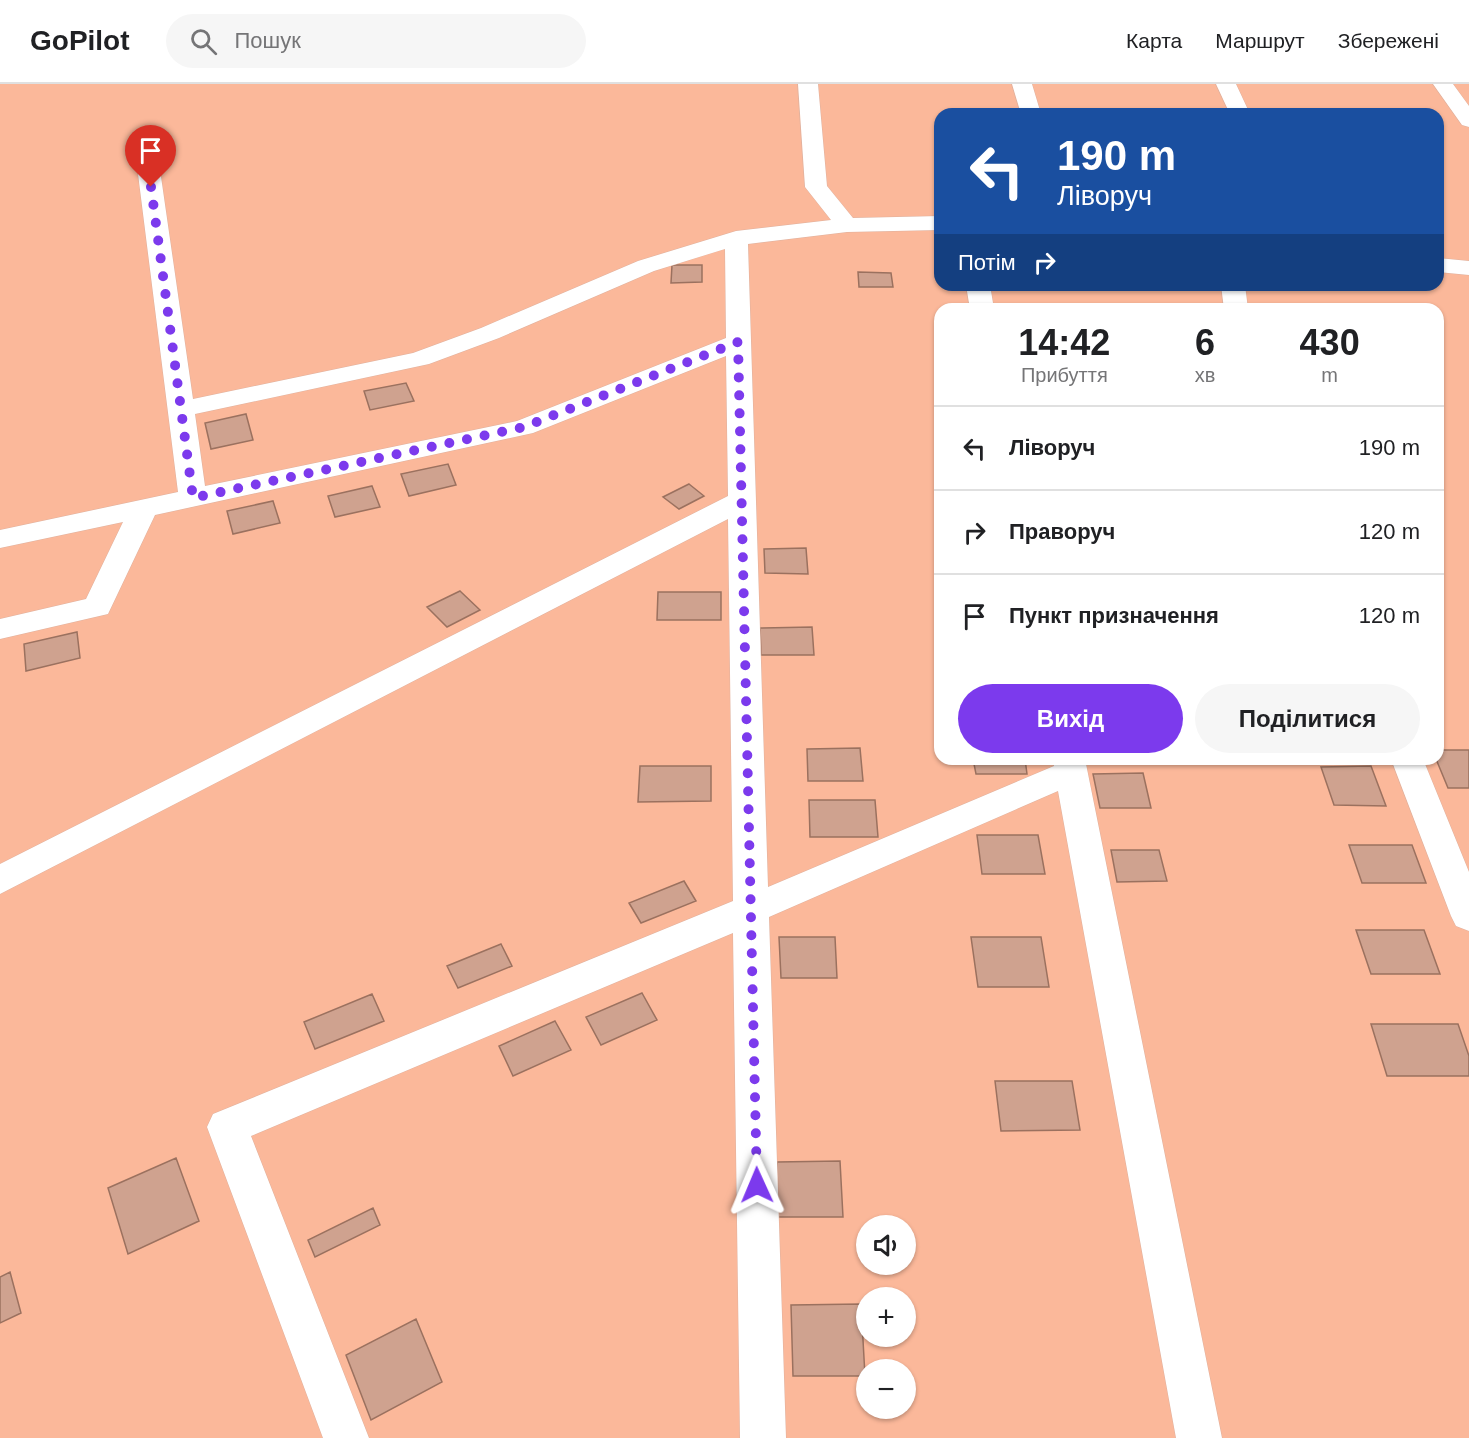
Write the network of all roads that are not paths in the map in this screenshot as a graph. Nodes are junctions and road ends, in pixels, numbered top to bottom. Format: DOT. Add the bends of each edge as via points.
graph roads {
  1 [pos="808,84"];
  2 [pos="1022,84"];
  3 [pos="1226,84"];
  4 [pos="1443,84"];
  5 [pos="1029,108"];
  6 [pos="1237,108"];
  7 [pos="1469,121"];
  8 [pos="145,142"];
  9 [pos="934,223"];
  10 [pos="847,225"];
  11 [pos="736,238"];
  12 [pos="738,342"];
  13 [pos="181,409"];
  14 [pos="193,498"];
  15 [pos="741,501"];
  16 [pos="144,508"];
  17 [pos="0,539"];
  18 [pos="0,629"];
  19 [pos="1070,765"];
  20 [pos="1409,765"];
  21 [pos="0,880"];
  22 [pos="750,910"];
  23 [pos="1469,916"];
  24 [pos="345,1438"];
  25 [pos="763,1438"];
  26 [pos="1199,1438"];
  1 -- 10 [label="lane" via="816,187"];
  2 -- 5 [label="lane"];
  3 -- 6 [label="lane"];
  4 -- 7 [label="lane"];
  8 -- 13 [label="lane"];
  9 -- 10 [label="lane"];
  10 -- 11 [label="lane"];
  11 -- 12 [label="lane"];
  11 -- 13 [label="lane" via="646,266 420,359"];
  12 -- 14 [label="lane" via="524,427"];
  12 -- 15 [label="lane"];
  13 -- 14 [label="lane"];
  14 -- 16 [label="lane"];
  15 -- 21 [label="lane"];
  15 -- 22 [label="lane"];
  16 -- 17 [label="lane"];
  16 -- 18 [label="lane" via="97,607"];
  19 -- 22 [label="lane"];
  19 -- 26 [label="lane"];
  20 -- 23 [label="lane"];
  22 -- 24 [label="lane" via="227,1127"];
  22 -- 25 [label="lane"];
}
